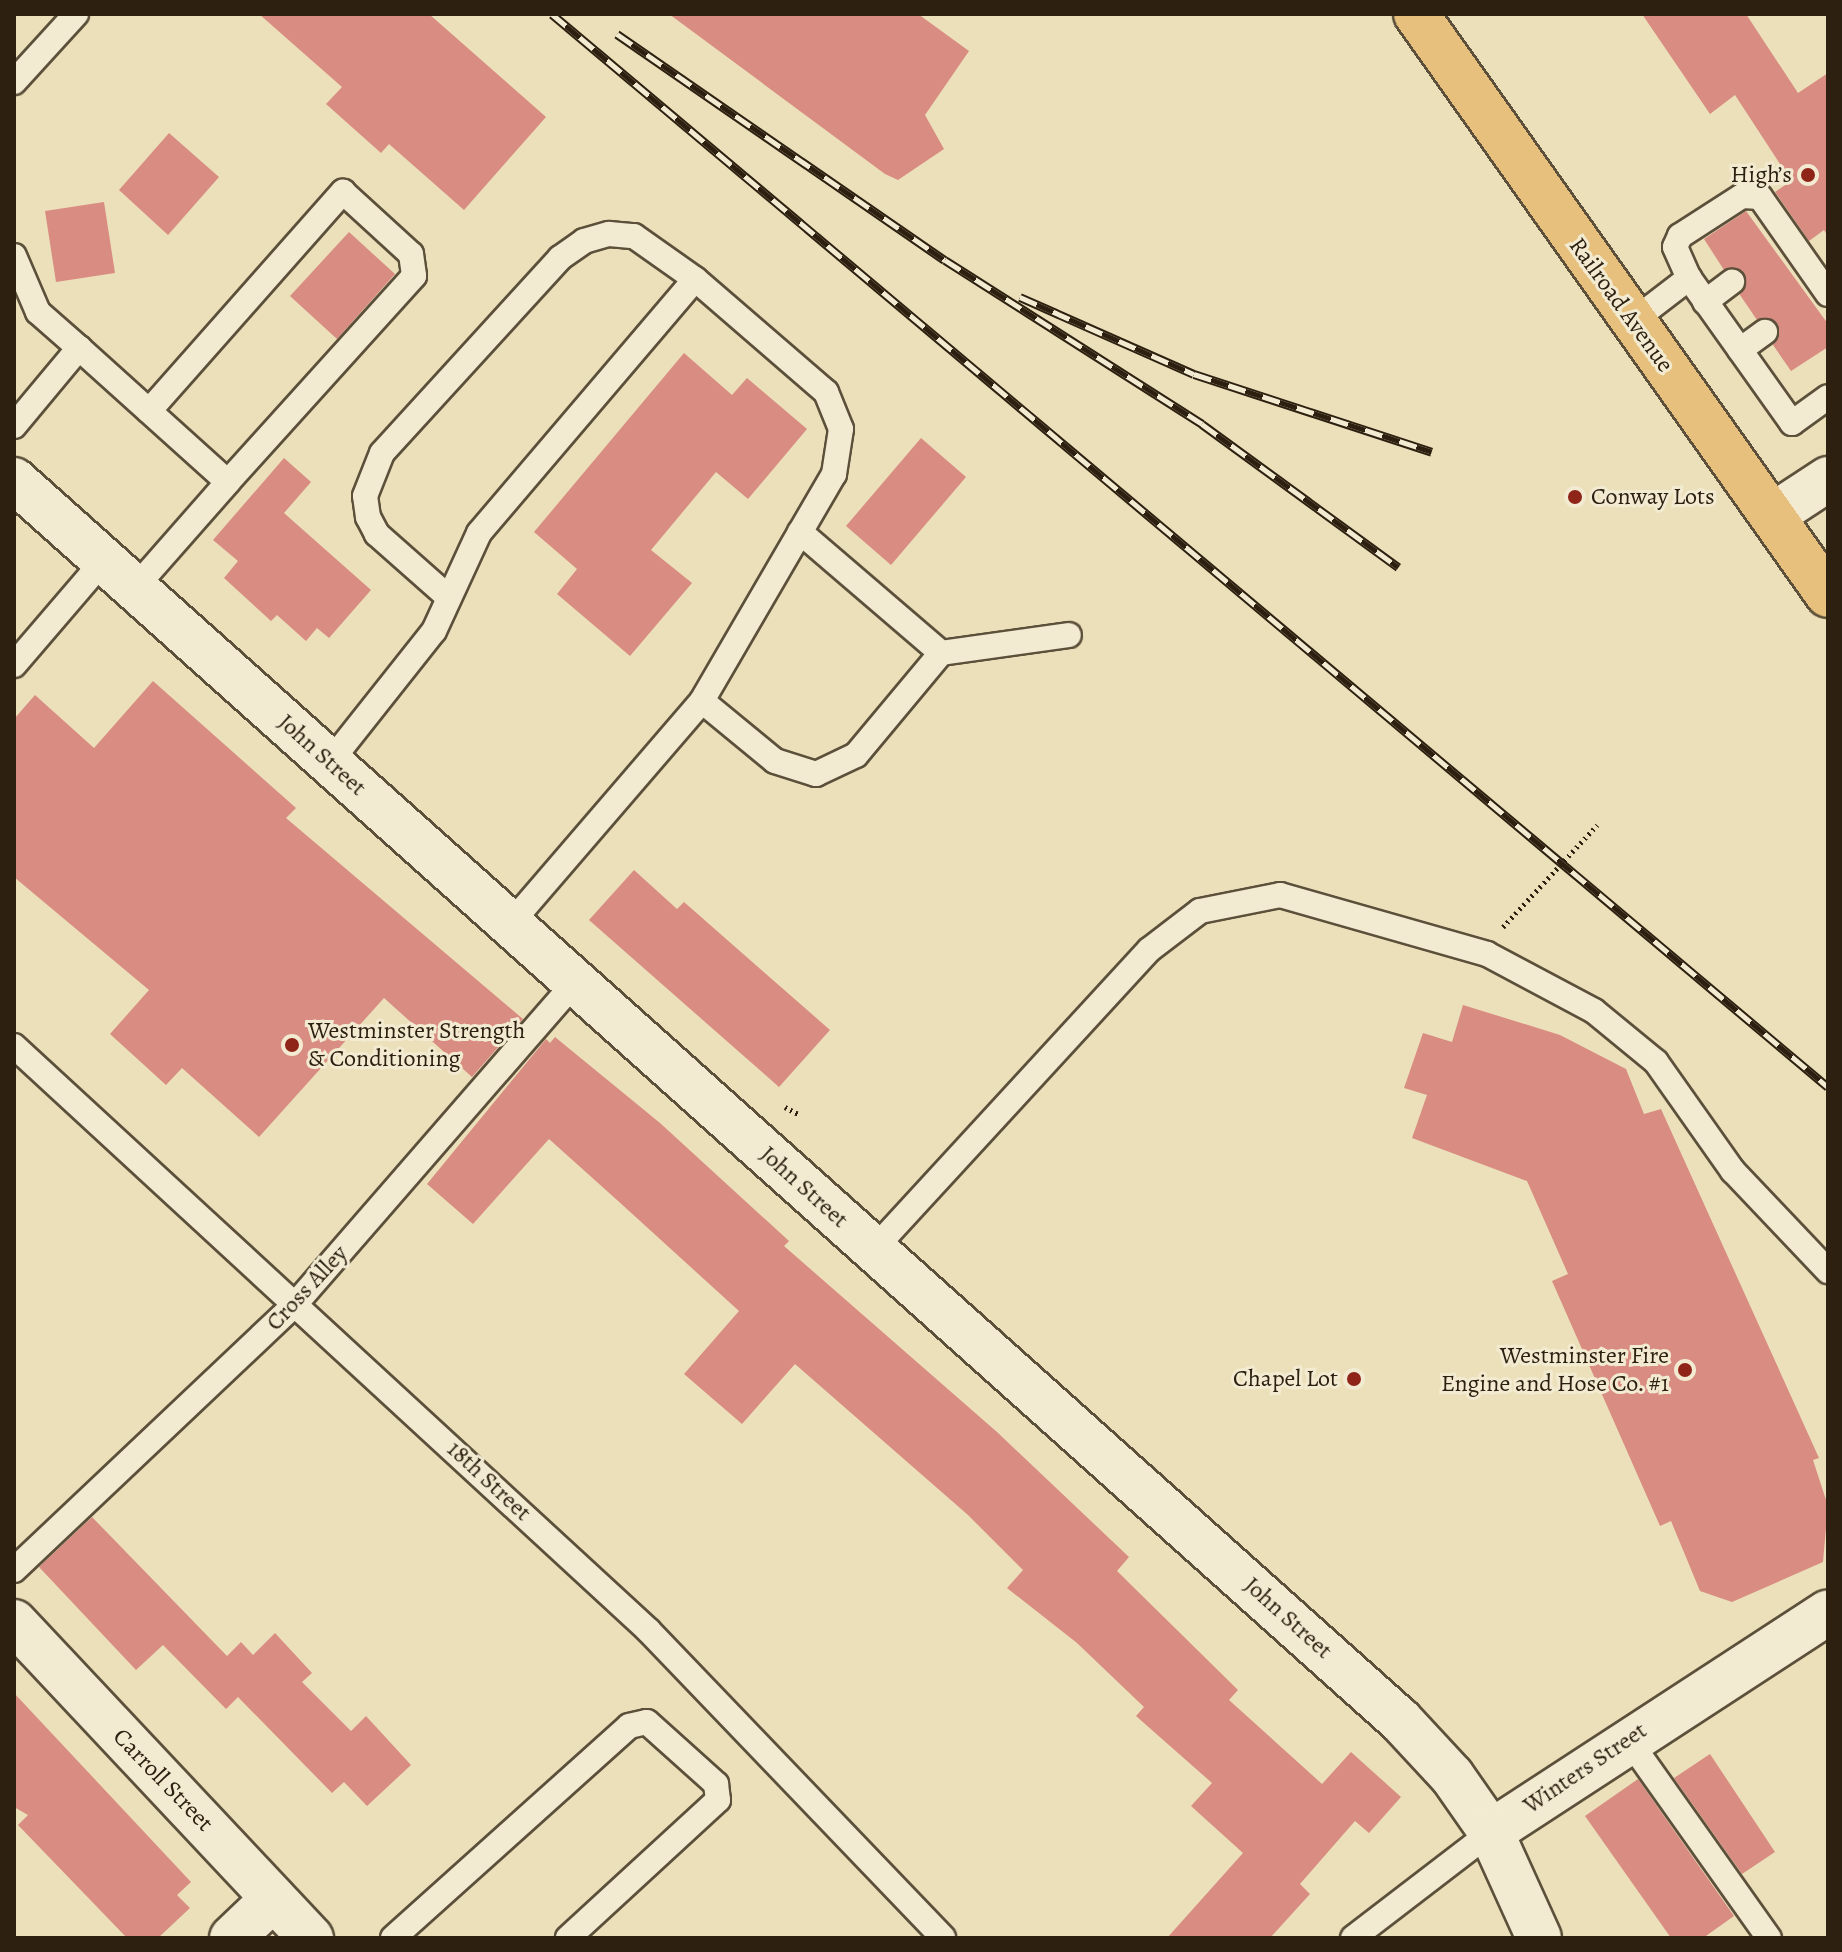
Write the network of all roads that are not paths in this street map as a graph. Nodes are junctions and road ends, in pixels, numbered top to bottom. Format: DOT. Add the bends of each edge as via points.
graph roads {
  1 [pos="76,14"];
  2 [pos="1416,14"];
  3 [pos="14,82"];
  4 [pos="14,256"];
  5 [pos="1689,278"];
  6 [pos="695,279"];
  7 [pos="1732,282"];
  8 [pos="1822,294"];
  9 [pos="1705,302"];
  10 [pos="1633,321"];
  11 [pos="1765,332"];
  12 [pos="79,348"];
  13 [pos="1740,350"];
  14 [pos="1828,397"];
  15 [pos="149,411"];
  16 [pos="14,426"];
  17 [pos="1828,479"];
  18 [pos="14,480"];
  19 [pos="228,482"];
  20 [pos="1773,515"];
  21 [pos="800,532"];
  22 [pos="119,574"];
  23 [pos="1828,595"];
  24 [pos="447,596"];
  25 [pos="1069,635"];
  26 [pos="941,653"];
  27 [pos="14,665"];
  28 [pos="702,701"];
  29 [pos="330,762"];
  30 [pos="510,924"];
  31 [pos="575,982"];
  32 [pos="14,1046"];
  33 [pos="874,1249"];
  34 [pos="1828,1271"];
  35 [pos="298,1301"];
  36 [pos="14,1570"];
  37 [pos="1828,1612"];
  38 [pos="14,1622"];
  39 [pos="1628,1739"];
  40 [pos="1491,1832"];
  41 [pos="273,1899"];
  42 [pos="1761,1935"];
  43 [pos="232,1938"];
  44 [pos="311,1938"];
  45 [pos="393,1938"];
  46 [pos="568,1938"];
  47 [pos="943,1938"];
  48 [pos="1353,1938"];
  49 [pos="1539,1938"];
  1 -- 3 [label="lane"];
  2 -- 10 [label="highway, Railroad Avenue"];
  4 -- 12 [label="lane" via="38,312"];
  5 -- 8 [label="lane" via="1675,247 1680,236 1742,196 1760,197"];
  5 -- 9 [label="lane"];
  5 -- 10 [label="lane"];
  6 -- 21 [label="lane" via="826,392 837,410 841,452"];
  6 -- 24 [label="lane" via="479,533"];
  6 -- 24 [label="lane" via="634,236 609,234 584,241 560,258 382,453 367,484 368,517 377,534"];
  7 -- 9 [label="lane"];
  9 -- 13 [label="lane"];
  10 -- 20 [label="highway, Railroad Avenue"];
  11 -- 13 [label="lane"];
  12 -- 15 [label="lane"];
  12 -- 16 [label="lane"];
  13 -- 14 [label="lane" via="1792,423"];
  15 -- 19 [label="lane"];
  15 -- 19 [label="lane" via="343,192 411,254 414,276"];
  17 -- 20 [label="street"];
  18 -- 22 [label="street, John Street"];
  19 -- 22 [label="lane"];
  20 -- 23 [label="highway, Railroad Avenue"];
  21 -- 26 [label="lane"];
  21 -- 28 [label="lane"];
  22 -- 27 [label="lane"];
  22 -- 29 [label="street, John Street"];
  24 -- 29 [label="lane" via="434,631 409,669"];
  25 -- 26 [label="lane"];
  26 -- 28 [label="lane" via="856,755 816,774 775,761"];
  28 -- 30 [label="lane"];
  29 -- 30 [label="street, John Street"];
  30 -- 31 [label="street, John Street"];
  31 -- 33 [label="street, John Street"];
  31 -- 35 [label="lane, Cross Alley"];
  32 -- 35 [label="lane, 18th Street"];
  33 -- 34 [label="lane" via="1149,950 1200,911 1248,897 1303,898 1487,954 1594,1011 1656,1062 1733,1171"];
  33 -- 40 [label="street, John Street" via="1400,1720 1452,1776"];
  35 -- 36 [label="lane, Cross Alley"];
  35 -- 47 [label="lane, 18th Street" via="649,1631"];
  37 -- 39 [label="street, Winters Street"];
  38 -- 41 [label="street, Carroll Street"];
  39 -- 40 [label="street, Winters Street"];
  39 -- 42 [label="lane"];
  40 -- 48 [label="lane, Winters Street"];
  40 -- 49 [label="street, John Street"];
  41 -- 43 [label="street"];
  41 -- 44 [label="street, Carroll Street"];
  45 -- 46 [label="lane" via="629,1726 647,1722 716,1784 718,1800"];
}
